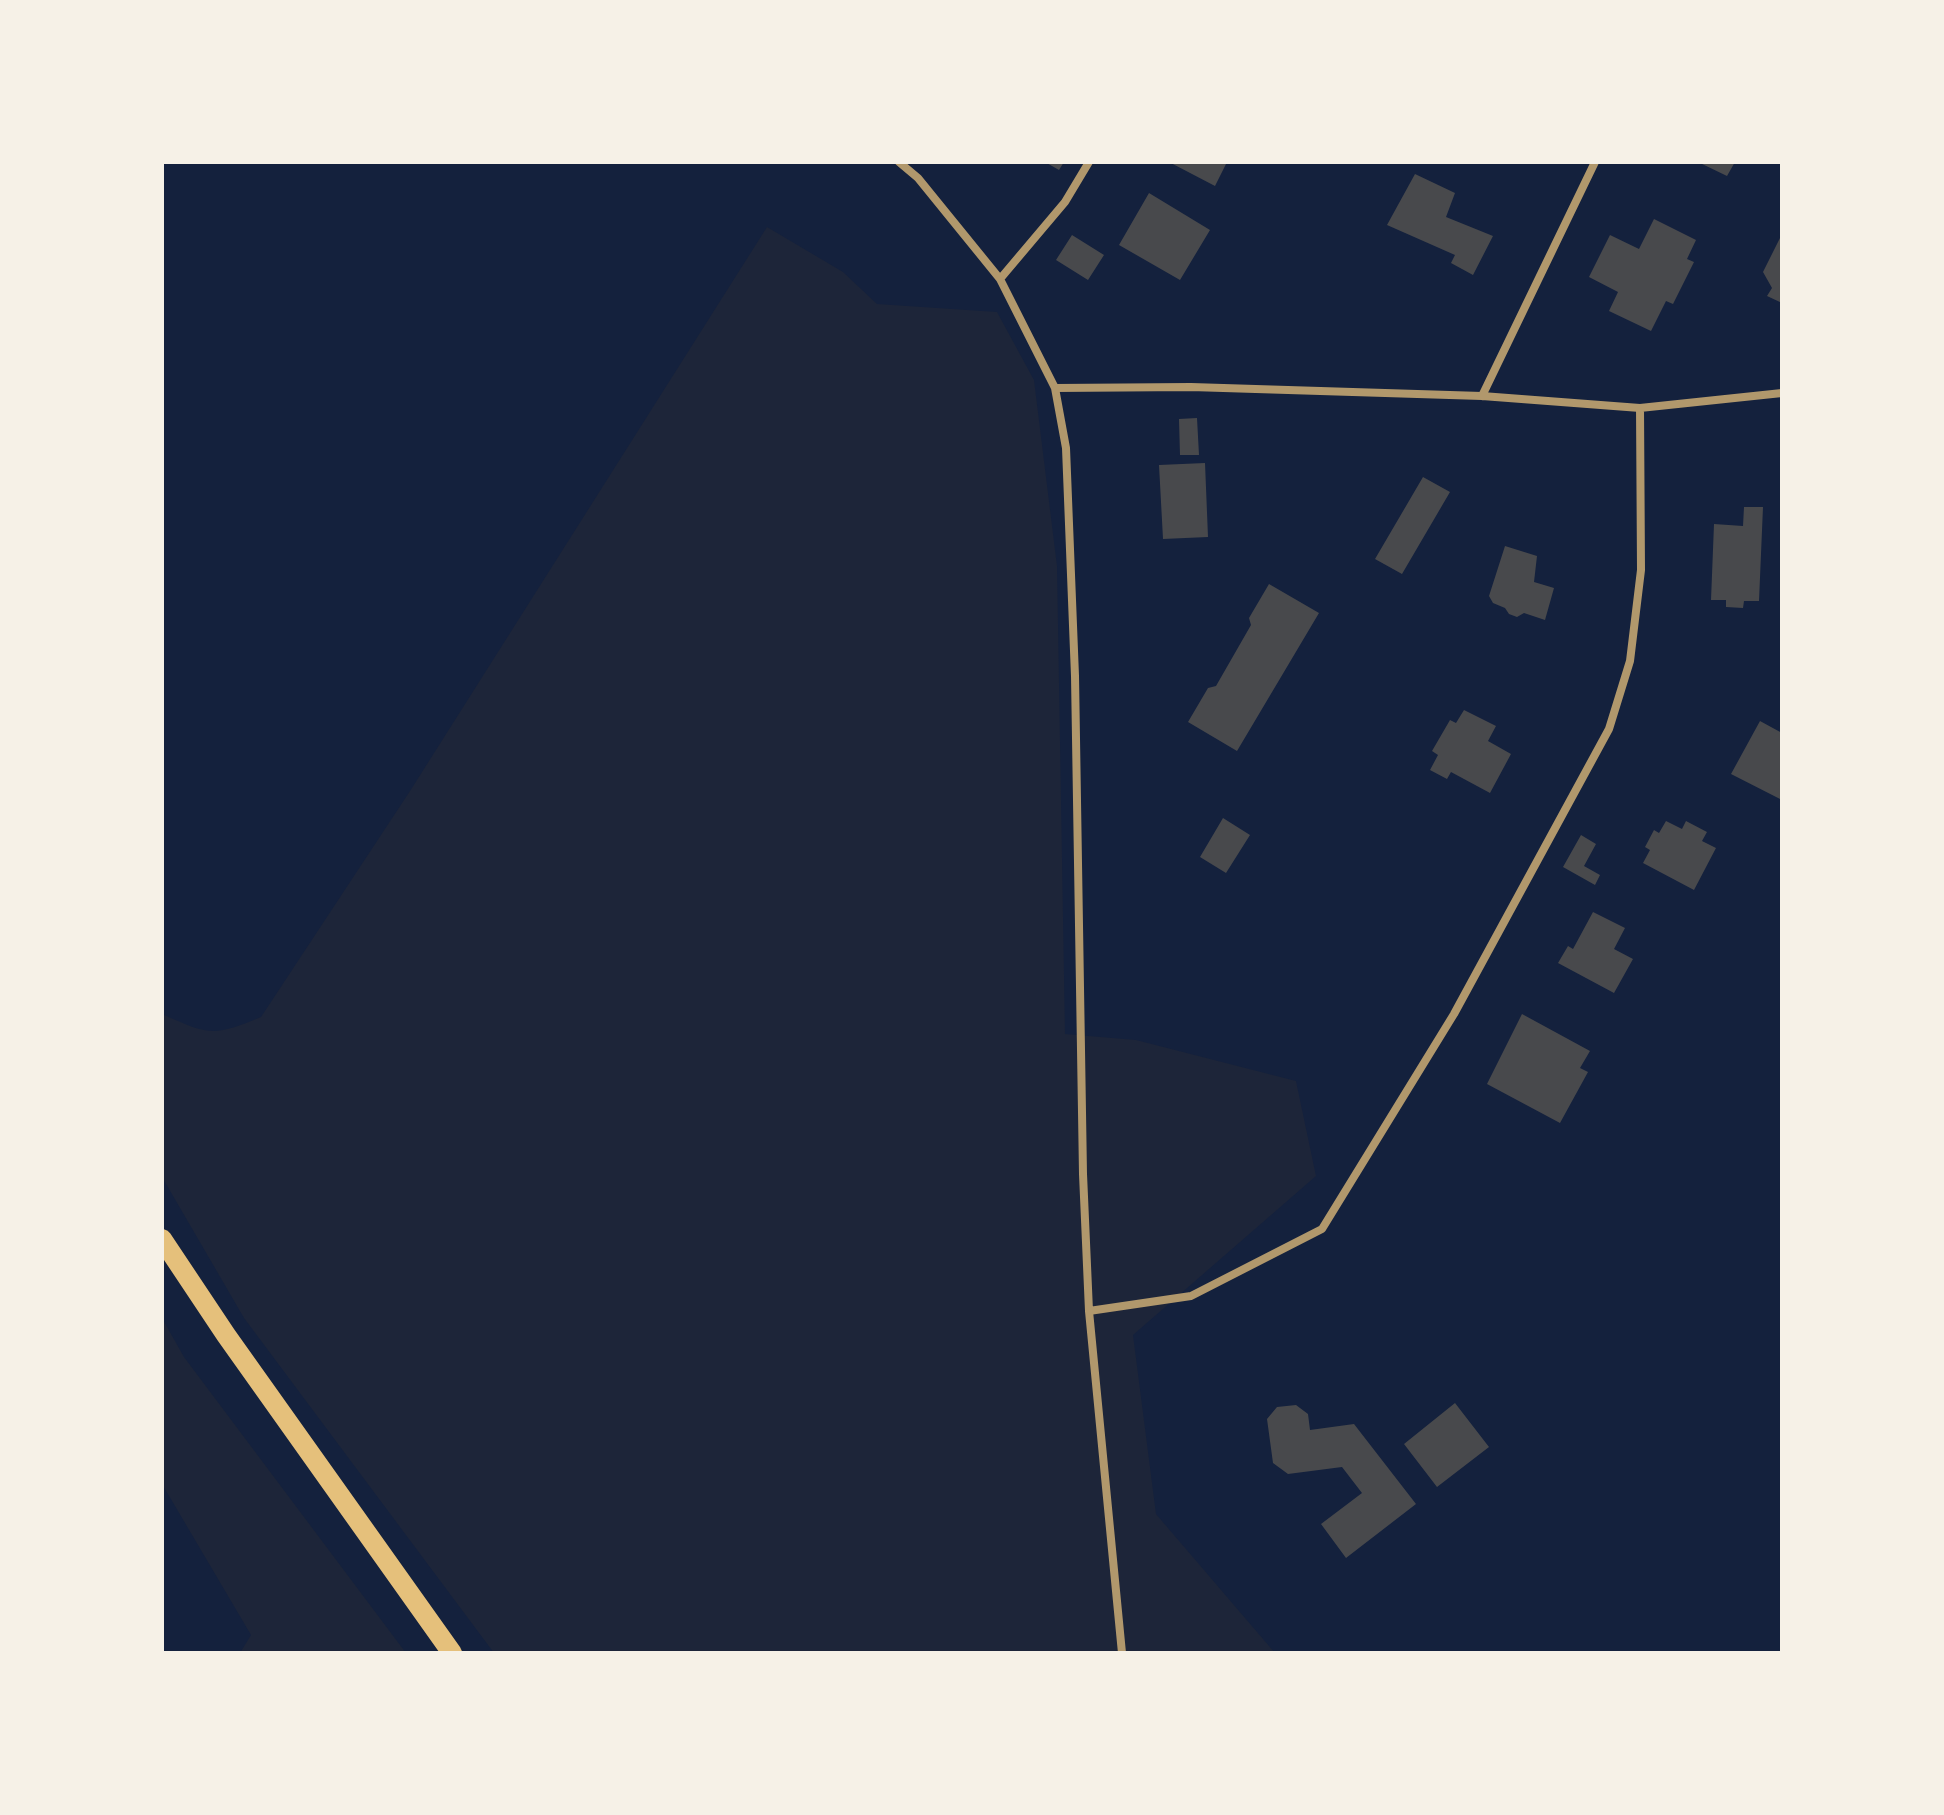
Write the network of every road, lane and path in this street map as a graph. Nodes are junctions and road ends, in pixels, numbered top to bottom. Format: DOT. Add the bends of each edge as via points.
graph roads {
  1 [pos="899,162"];
  2 [pos="1089,162"];
  3 [pos="1595,162"];
  4 [pos="1000,279"];
  5 [pos="1055,388"];
  6 [pos="1782,393"];
  7 [pos="1482,396"];
  8 [pos="1640,408"];
  9 [pos="162,1239"];
  10 [pos="1089,1311"];
  11 [pos="452,1653"];
  12 [pos="1122,1653"];
  1 -- 4 [label="street"];
  2 -- 4 [label="street" via="1065,202"];
  3 -- 7 [label="street"];
  4 -- 5 [label="street"];
  5 -- 7 [label="street"];
  5 -- 10 [label="street" via="1066,448 1075,676"];
  6 -- 8 [label="street"];
  7 -- 8 [label="street"];
  8 -- 10 [label="street" via="1641,570 1630,661 1609,729 1429,1055 1322,1229 1191,1296"];
  9 -- 11 [label="main road"];
  10 -- 12 [label="street"];
}
